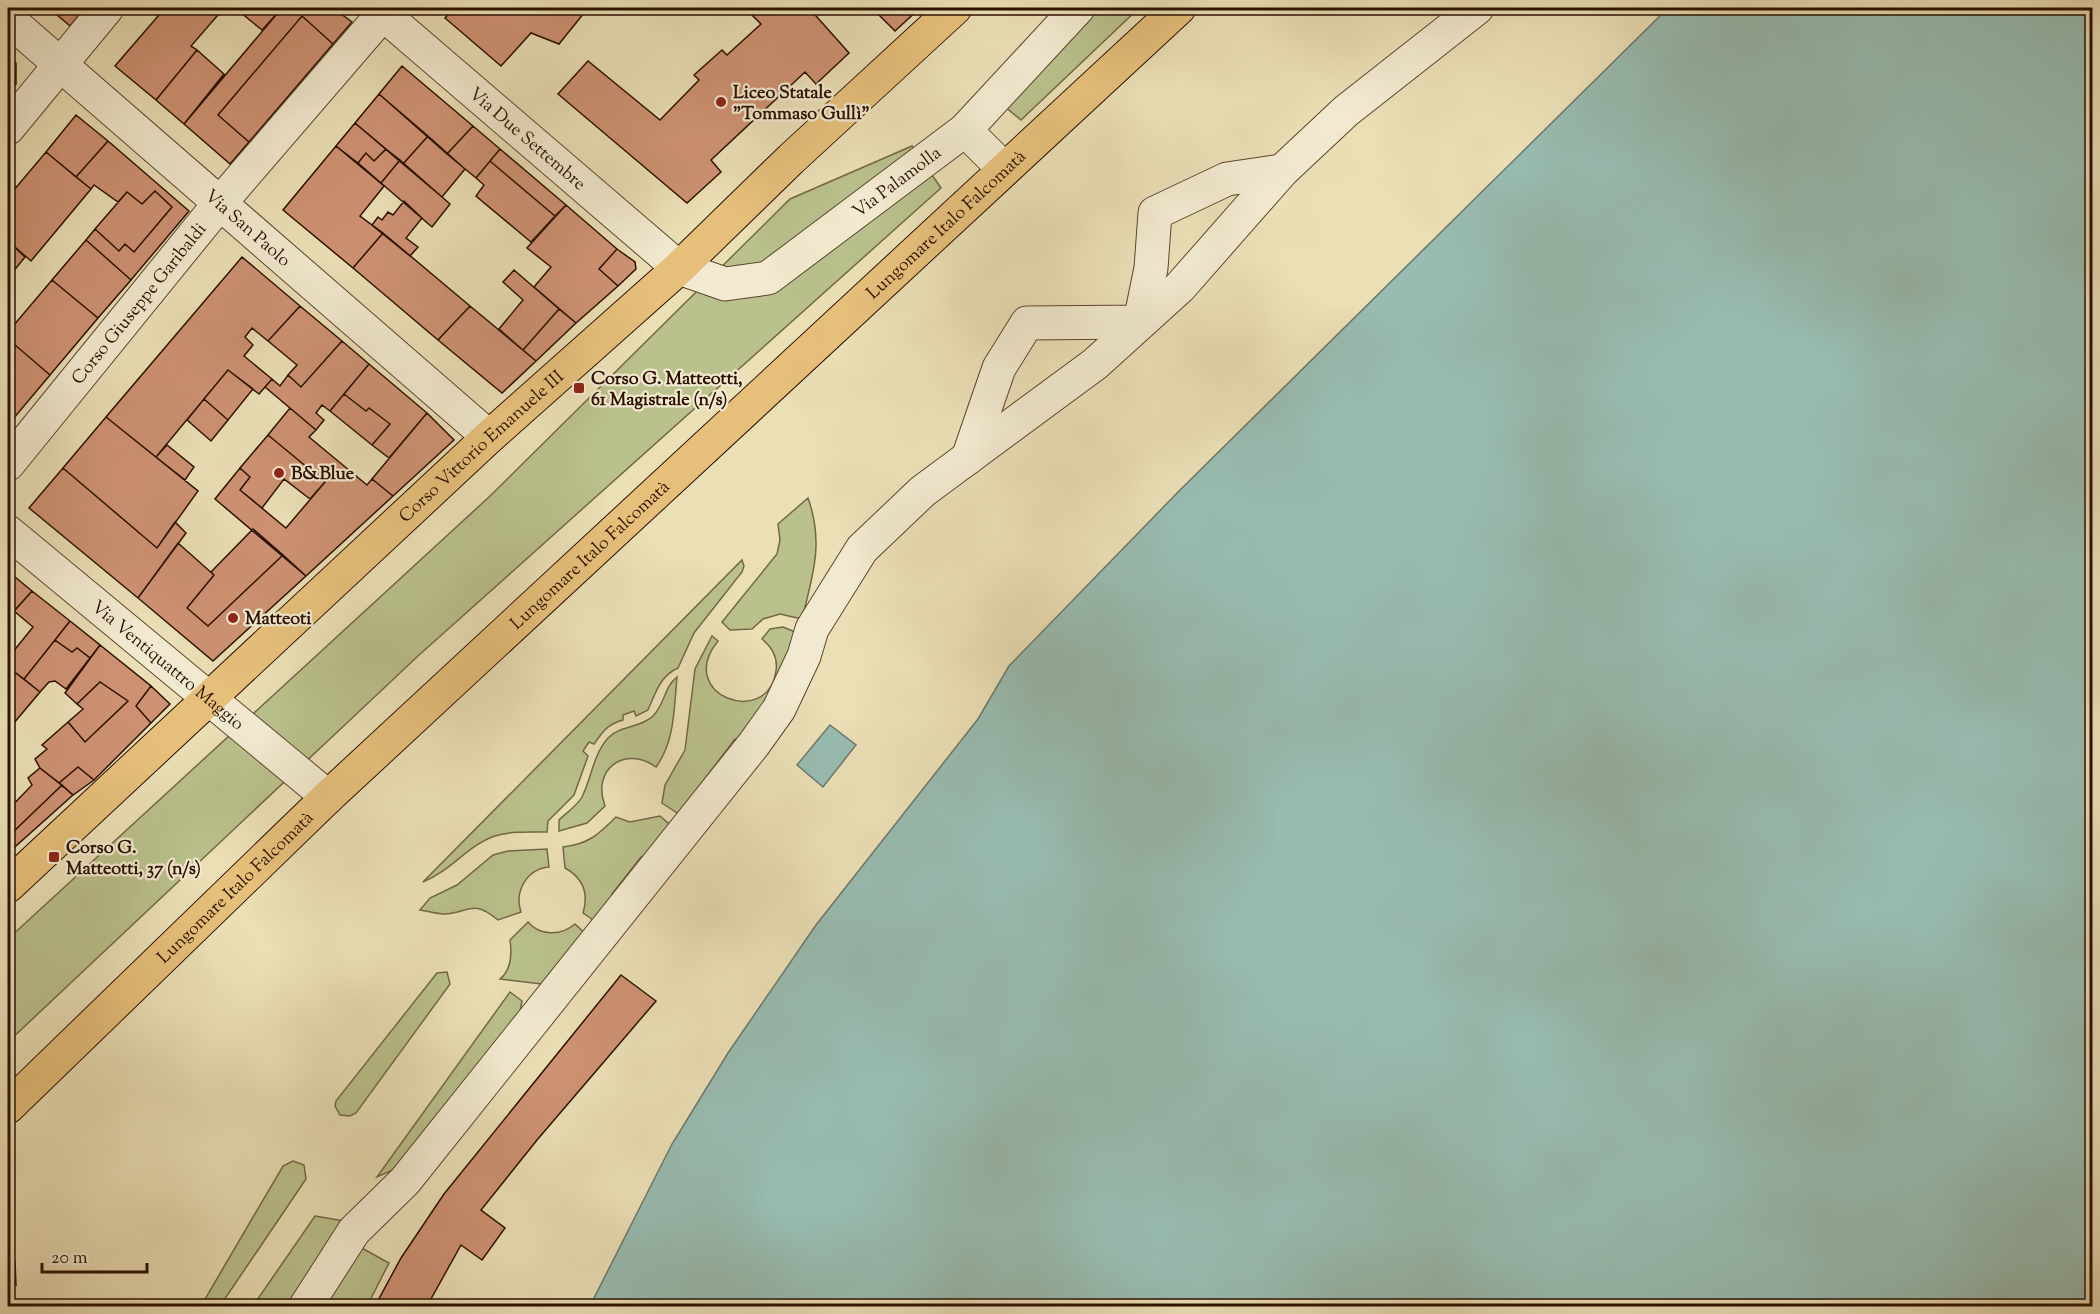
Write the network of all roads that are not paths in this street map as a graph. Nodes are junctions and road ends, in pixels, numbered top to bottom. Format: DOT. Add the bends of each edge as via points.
graph roads {
  1 [pos="107,8"];
  2 [pos="956,8"];
  3 [pos="1078,8"];
  4 [pos="1179,8"];
  5 [pos="1477,8"];
  6 [pos="382,9"];
  7 [pos="8,18"];
  8 [pos="60,64"];
  9 [pos="8,128"];
  10 [pos="965,130"];
  11 [pos="1004,169"];
  12 [pos="1282,171"];
  13 [pos="220,204"];
  14 [pos="680,268"];
  15 [pos="1140,322"];
  16 [pos="489,437"];
  17 [pos="968,458"];
  18 [pos="8,464"];
  19 [pos="8,532"];
  20 [pos="209,698"];
  21 [pos="328,797"];
  22 [pos="8,886"];
  23 [pos="8,1107"];
  24 [pos="306,1306"];
  1 -- 8 [label="street"];
  2 -- 14 [label="main road, Corso Vittorio Emanuele III" via="791,159"];
  3 -- 10 [label="street, Via Palamolla"];
  4 -- 11 [label="main road, Lungomare Italo Falcomatà"];
  5 -- 12 [label="street" via="1346,111"];
  6 -- 13 [label="street, Corso Giuseppe Garibaldi"];
  6 -- 14 [label="street, Via Due Settembre"];
  7 -- 8 [label="street, Via San Paolo"];
  8 -- 9 [label="street"];
  8 -- 13 [label="street, Via San Paolo"];
  10 -- 11 [label="street"];
  10 -- 14 [label="street, Via Palamolla" via="768,278 725,284"];
  11 -- 21 [label="main road, Lungomare Italo Falcomatà"];
  12 -- 15 [label="street" via="1180,287"];
  12 -- 15 [label="street" via="1227,179 1155,213 1151,268"];
  13 -- 16 [label="street, Via San Paolo"];
  13 -- 18 [label="street, Corso Giuseppe Garibaldi"];
  14 -- 16 [label="main road, Corso Vittorio Emanuele III"];
  15 -- 17 [label="street" via="1095,364"];
  15 -- 17 [label="street" via="1027,322 999,368"];
  16 -- 20 [label="main road, Corso Vittorio Emanuele III"];
  17 -- 24 [label="street" via="923,491 862,549 812,629 779,709 754,744 405,1181 354,1231"];
  19 -- 20 [label="street, Via Ventiquattro Maggio"];
  20 -- 21 [label="street, Via Ventiquattro Maggio"];
  20 -- 22 [label="main road, Corso Vittorio Emanuele III"];
  21 -- 23 [label="main road, Lungomare Italo Falcomatà"];
}
